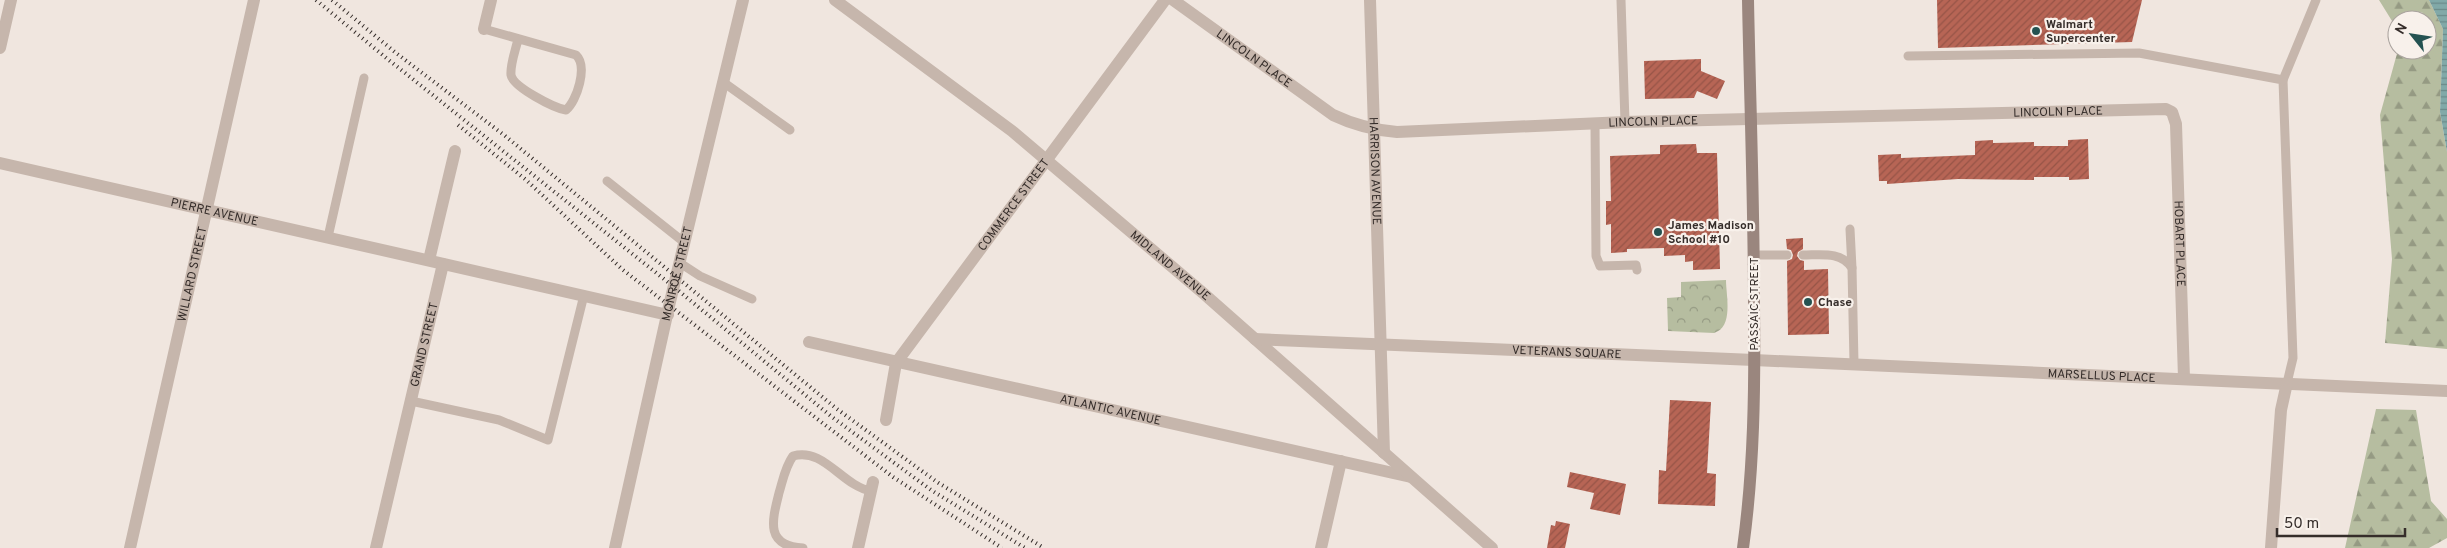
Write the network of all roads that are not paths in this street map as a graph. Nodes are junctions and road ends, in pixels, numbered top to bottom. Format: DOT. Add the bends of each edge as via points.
graph roads {
  1 [pos="254,0"];
  2 [pos="491,0"];
  3 [pos="743,0"];
  4 [pos="835,0"];
  5 [pos="1165,0"];
  6 [pos="1173,0"];
  7 [pos="1370,0"];
  8 [pos="1621,0"];
  9 [pos="1748,0"];
  10 [pos="2316,0"];
  11 [pos="6,4"];
  12 [pos="484,29"];
  13 [pos="518,39"];
  14 [pos="0,48"];
  15 [pos="1908,56"];
  16 [pos="364,78"];
  17 [pos="2283,80"];
  18 [pos="723,82"];
  19 [pos="2172,112"];
  20 [pos="1751,119"];
  21 [pos="1625,122"];
  22 [pos="1595,124"];
  23 [pos="790,130"];
  24 [pos="1375,130"];
  25 [pos="455,151"];
  26 [pos="1047,160"];
  27 [pos="0,163"];
  28 [pos="607,181"];
  29 [pos="207,210"];
  30 [pos="1850,229"];
  31 [pos="328,237"];
  32 [pos="685,243"];
  33 [pos="1754,254"];
  34 [pos="1787,255"];
  35 [pos="1803,255"];
  36 [pos="429,260"];
  37 [pos="680,263"];
  38 [pos="443,264"];
  39 [pos="1852,268"];
  40 [pos="1636,270"];
  41 [pos="584,294"];
  42 [pos="752,299"];
  43 [pos="668,315"];
  44 [pos="1255,339"];
  45 [pos="809,342"];
  46 [pos="1381,343"];
  47 [pos="1754,360"];
  48 [pos="896,363"];
  49 [pos="1854,363"];
  50 [pos="2184,378"];
  51 [pos="2287,383"];
  52 [pos="2447,391"];
  53 [pos="412,401"];
  54 [pos="886,420"];
  55 [pos="1384,453"];
  56 [pos="1340,461"];
  57 [pos="1411,477"];
  58 [pos="872,487"];
  59 [pos="130,548"];
  60 [pos="376,548"];
  61 [pos="615,548"];
  62 [pos="803,548"];
  63 [pos="858,548"];
  64 [pos="1320,548"];
  65 [pos="1492,548"];
  66 [pos="1743,548"];
  67 [pos="2271,548"];
  1 -- 29 [label="street, WILLARD STREET"];
  2 -- 12 [label="street"];
  3 -- 18 [label="street, MONROE STREET"];
  4 -- 26 [label="street, MIDLAND AVENUE"];
  5 -- 26 [label="street, COMMERCE STREET"];
  6 -- 24 [label="street, LINCOLN PLACE" via="1333,115"];
  7 -- 24 [label="street, HARRISON AVENUE"];
  8 -- 21 [label="lane"];
  9 -- 20 [label="main road, PASSAIC STREET"];
  10 -- 17 [label="lane"];
  11 -- 14 [label="street"];
  12 -- 13 [label="lane"];
  13 -- 13 [label="lane" via="579,58 582,69 573,104 566,110 555,108 516,83 511,75"];
  15 -- 17 [label="lane" via="2139,53"];
  16 -- 31 [label="lane"];
  17 -- 51 [label="lane" via="2293,358"];
  18 -- 23 [label="lane"];
  18 -- 32 [label="street, MONROE STREET"];
  19 -- 20 [label="street, LINCOLN PLACE" via="2159,108"];
  19 -- 50 [label="street, HOBART PLACE" via="2176,124"];
  20 -- 21 [label="street, LINCOLN PLACE"];
  20 -- 33 [label="main road, PASSAIC STREET"];
  21 -- 22 [label="street, LINCOLN PLACE"];
  22 -- 24 [label="street, LINCOLN PLACE" via="1397,132"];
  22 -- 40 [label="lane" via="1596,256 1600,266 1636,265"];
  24 -- 46 [label="street, HARRISON AVENUE"];
  25 -- 36 [label="street"];
  26 -- 44 [label="street, MIDLAND AVENUE"];
  26 -- 48 [label="street, COMMERCE STREET"];
  27 -- 29 [label="street, PIERRE AVENUE"];
  28 -- 32 [label="lane"];
  29 -- 31 [label="street, PIERRE AVENUE"];
  29 -- 59 [label="street, WILLARD STREET"];
  30 -- 39 [label="lane"];
  31 -- 36 [label="street, PIERRE AVENUE"];
  32 -- 37 [label="street, MONROE STREET"];
  33 -- 34 [label="lane"];
  33 -- 47 [label="main road, PASSAIC STREET"];
  35 -- 39 [label="lane" via="1834,255"];
  36 -- 38 [label="street"];
  37 -- 42 [label="lane" via="700,276"];
  37 -- 43 [label="street, MONROE STREET"];
  38 -- 41 [label="street"];
  38 -- 53 [label="street, GRAND STREET"];
  39 -- 49 [label="lane"];
  41 -- 43 [label="street"];
  41 -- 53 [label="lane" via="548,440 499,420"];
  43 -- 61 [label="street, MONROE STREET"];
  44 -- 46 [label="street, VETERANS SQUARE"];
  44 -- 55 [label="street, MIDLAND AVENUE"];
  45 -- 48 [label="street, ATLANTIC AVENUE"];
  46 -- 47 [label="street, VETERANS SQUARE"];
  46 -- 55 [label="street"];
  47 -- 49 [label="street, MARSELLUS PLACE"];
  47 -- 66 [label="main road, PASSAIC STREET" via="1751,461"];
  48 -- 54 [label="street, COMMERCE STREET"];
  48 -- 56 [label="street, ATLANTIC AVENUE"];
  49 -- 50 [label="street, MARSELLUS PLACE"];
  50 -- 51 [label="street, MARSELLUS PLACE"];
  51 -- 52 [label="street, MARSELLUS PLACE"];
  51 -- 67 [label="street" via="2281,410"];
  53 -- 60 [label="street, GRAND STREET"];
  55 -- 57 [label="street, MIDLAND AVENUE"];
  56 -- 57 [label="street, ATLANTIC AVENUE"];
  56 -- 64 [label="street"];
  57 -- 65 [label="street, MIDLAND AVENUE"];
  58 -- 62 [label="lane" via="851,483 816,456 802,453 793,456 785,471 776,504 774,530 786,546"];
  58 -- 63 [label="street"];
}
